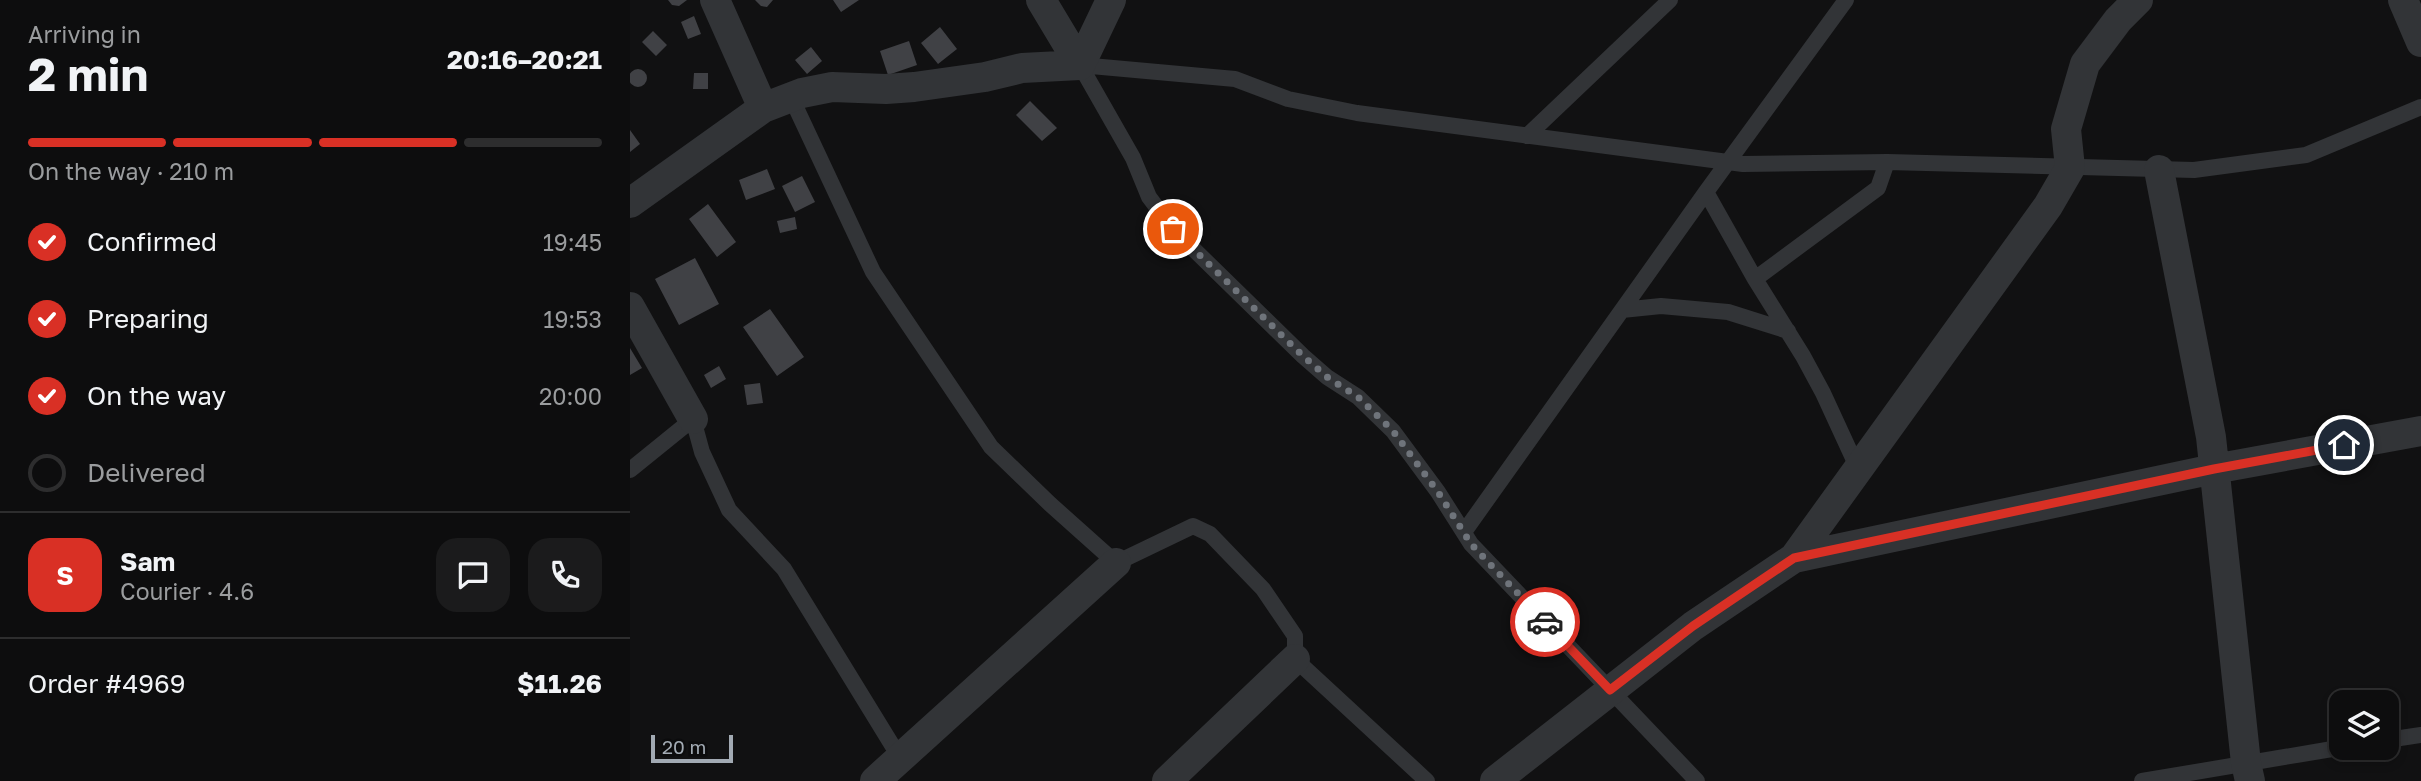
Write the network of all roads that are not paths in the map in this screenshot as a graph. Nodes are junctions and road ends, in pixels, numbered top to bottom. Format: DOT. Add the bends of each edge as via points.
graph roads {
  1 [pos="715,0"];
  2 [pos="1041,0"];
  3 [pos="1111,0"];
  4 [pos="1670,0"];
  5 [pos="1846,0"];
  6 [pos="2138,0"];
  7 [pos="2403,0"];
  8 [pos="2421,41"];
  9 [pos="1080,65"];
  10 [pos="791,97"];
  11 [pos="2421,107"];
  12 [pos="762,108"];
  13 [pos="1527,136"];
  14 [pos="1730,162"];
  15 [pos="1886,162"];
  16 [pos="2070,168"];
  17 [pos="2159,170"];
  18 [pos="1706,192"];
  19 [pos="630,203"];
  20 [pos="1755,279"];
  21 [pos="630,307"];
  22 [pos="1622,310"];
  23 [pos="1788,331"];
  24 [pos="693,419"];
  25 [pos="2421,431"];
  26 [pos="1858,469"];
  27 [pos="2214,469"];
  28 [pos="630,470"];
  29 [pos="1464,532"];
  30 [pos="1794,558"];
  31 [pos="1116,562"];
  32 [pos="1295,659"];
  33 [pos="1610,690"];
  34 [pos="2421,735"];
  35 [pos="2399,738"];
  36 [pos="2329,751"];
  37 [pos="900,758"];
  38 [pos="2248,772"];
  39 [pos="875,781"];
  40 [pos="1167,781"];
  41 [pos="1427,781"];
  42 [pos="1494,781"];
  43 [pos="1697,781"];
  44 [pos="2142,781"];
  1 -- 12 [label="street"];
  2 -- 9 [label="street"];
  3 -- 9 [label="street"];
  4 -- 13 [label="lane"];
  5 -- 14 [label="lane"];
  6 -- 16 [label="street" via="2085,64 2066,129"];
  7 -- 8 [label="street"];
  9 -- 10 [label="street" via="1022,68 914,87 832,88"];
  9 -- 13 [label="lane" via="1235,79 1289,99 1357,113"];
  9 -- 29 [label="lane" via="1133,158 1149,197 1173,229 1303,356 1358,397 1393,431"];
  10 -- 12 [label="street"];
  10 -- 31 [label="lane" via="873,272 991,447"];
  11 -- 17 [label="lane" via="2306,155 2194,170"];
  12 -- 19 [label="street"];
  13 -- 14 [label="lane"];
  14 -- 15 [label="lane"];
  14 -- 18 [label="lane"];
  15 -- 16 [label="lane"];
  15 -- 20 [label="lane" via="1878,188"];
  16 -- 17 [label="lane"];
  16 -- 26 [label="street" via="2032,229"];
  17 -- 27 [label="street"];
  18 -- 20 [label="lane"];
  18 -- 22 [label="lane"];
  20 -- 23 [label="lane"];
  21 -- 24 [label="street"];
  22 -- 23 [label="lane" via="1661,306 1728,312"];
  22 -- 29 [label="lane"];
  23 -- 26 [label="lane" via="1824,393"];
  24 -- 28 [label="lane"];
  24 -- 37 [label="lane" via="702,452 729,510 784,569"];
  25 -- 27 [label="street"];
  26 -- 30 [label="street"];
  27 -- 30 [label="street"];
  27 -- 38 [label="street"];
  29 -- 33 [label="lane"];
  30 -- 33 [label="street" via="1693,626"];
  31 -- 32 [label="lane" via="1193,526 1210,534 1263,589 1291,627"];
  31 -- 37 [label="street"];
  32 -- 40 [label="street"];
  32 -- 41 [label="lane"];
  33 -- 42 [label="street"];
  33 -- 43 [label="lane"];
  34 -- 35 [label="lane"];
  36 -- 38 [label="lane"];
  37 -- 39 [label="street"];
  38 -- 44 [label="lane"];
}
